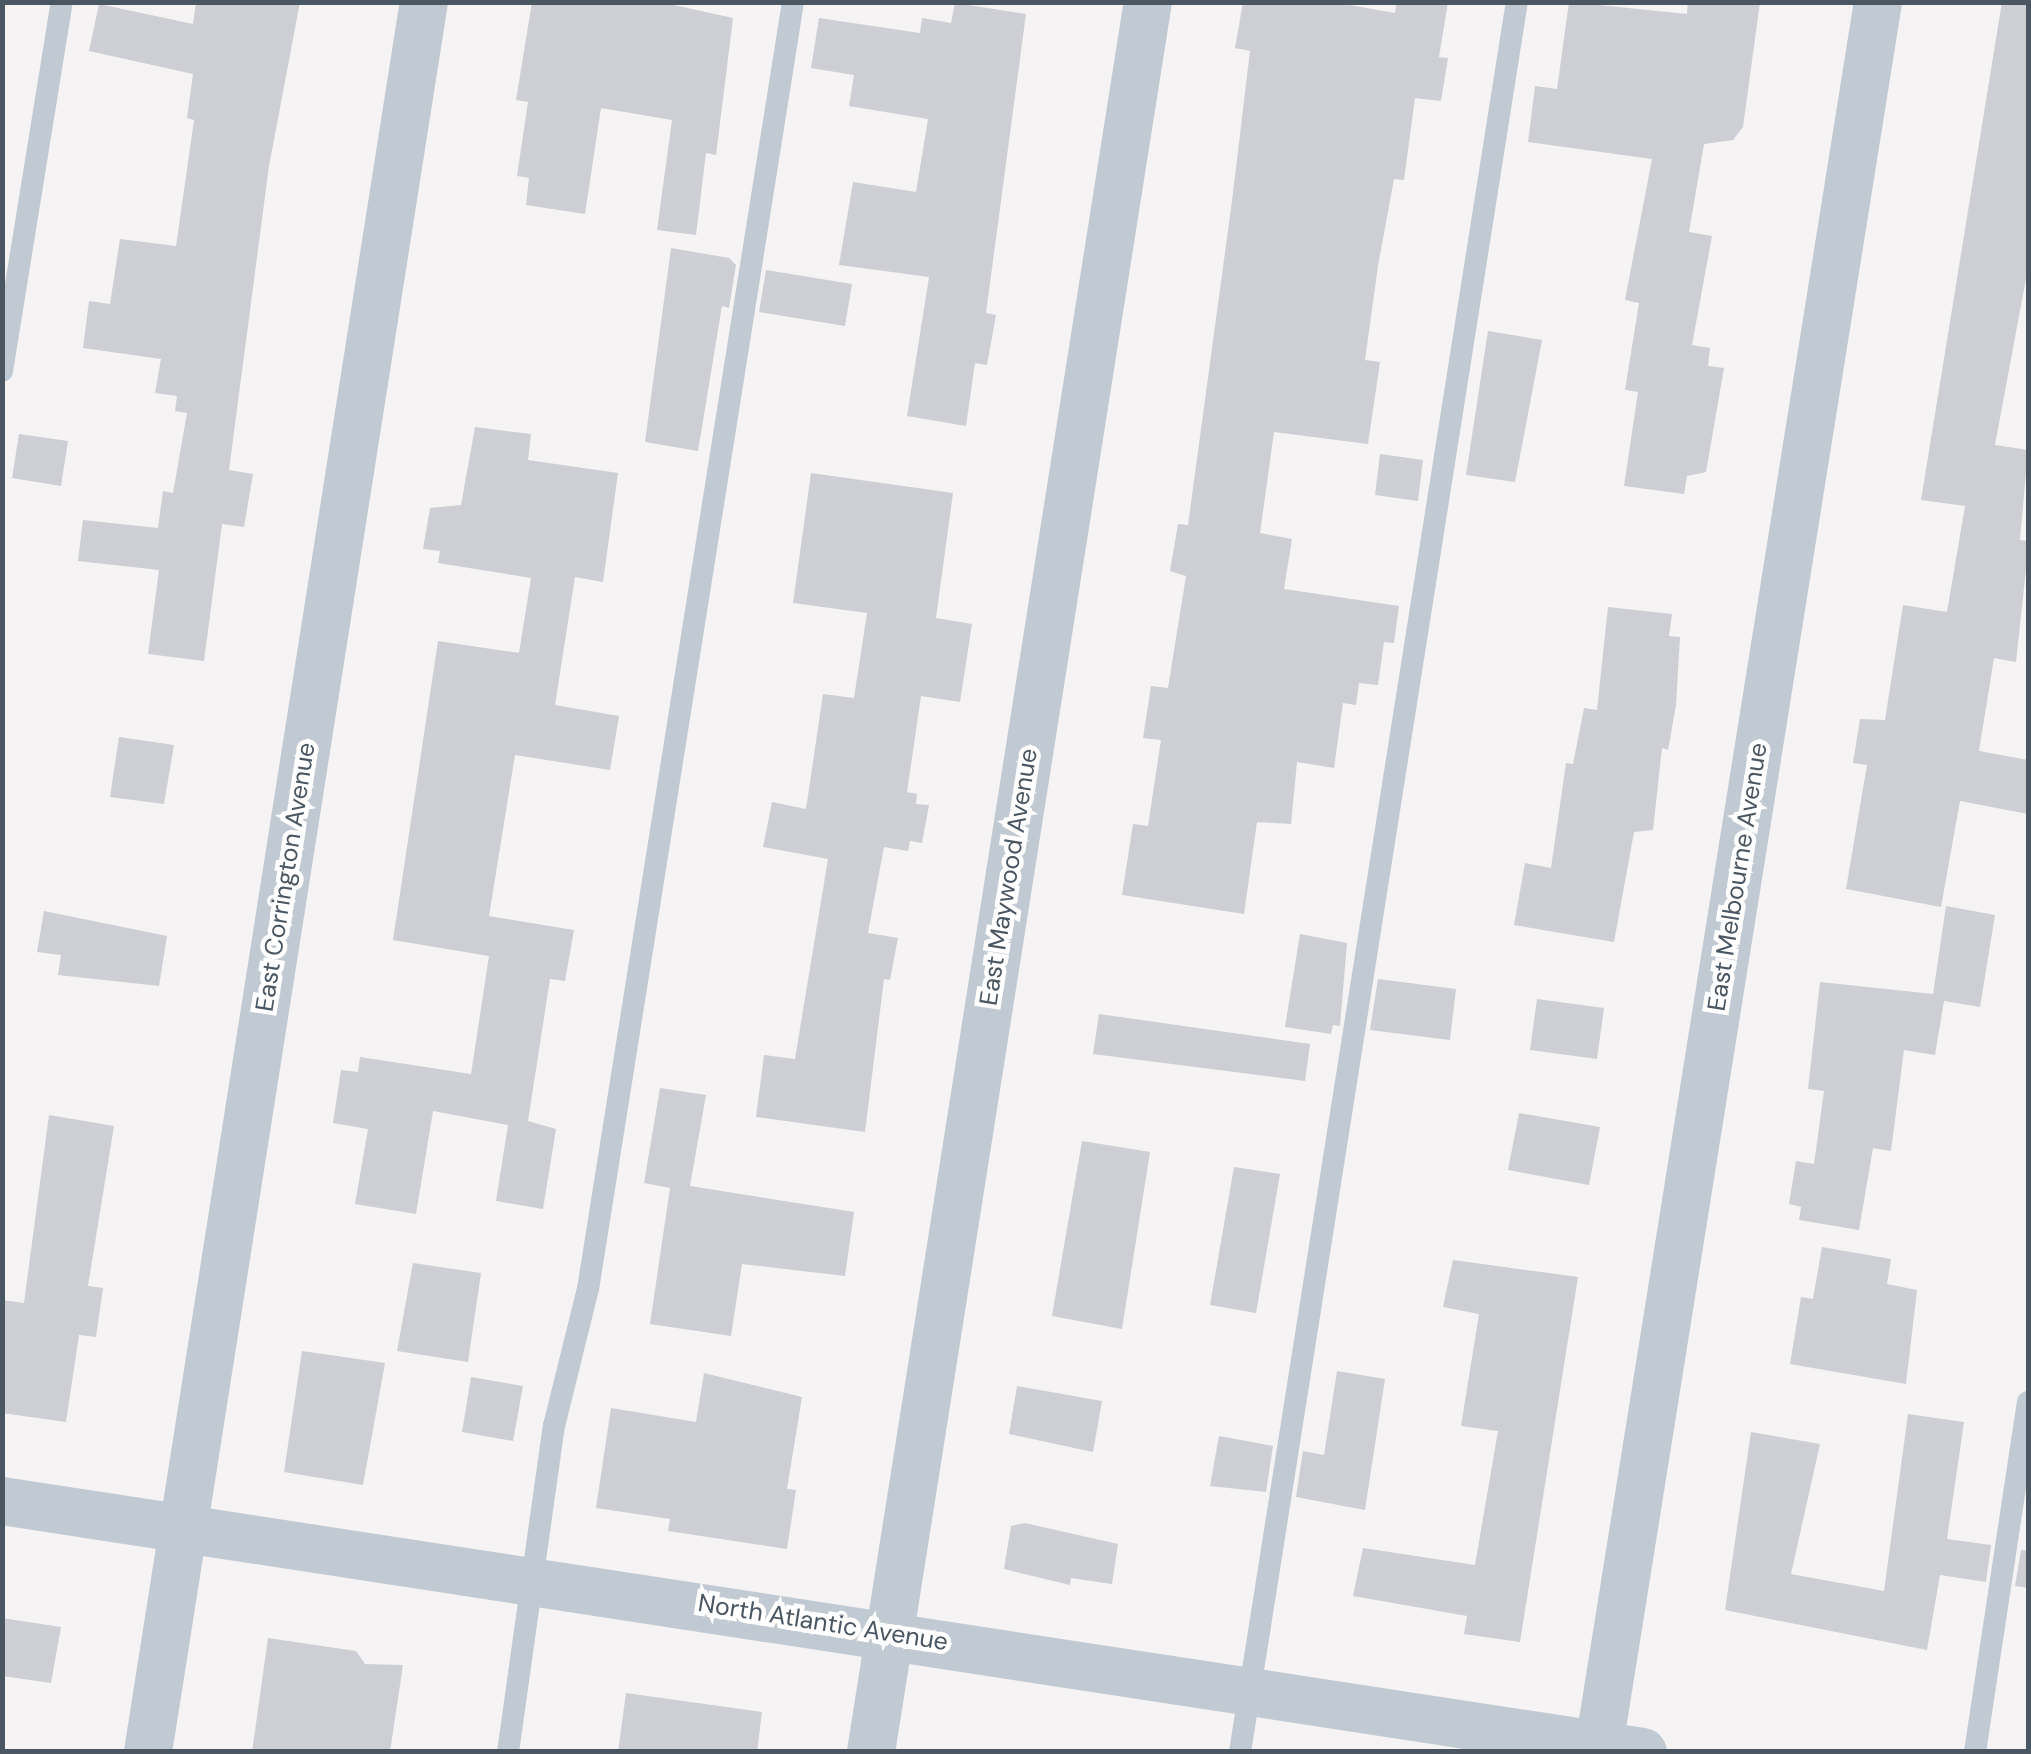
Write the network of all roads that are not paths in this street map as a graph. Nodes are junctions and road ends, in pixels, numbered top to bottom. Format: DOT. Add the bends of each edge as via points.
graph roads {
  1 [pos="62,2"];
  2 [pos="424,2"];
  3 [pos="793,2"];
  4 [pos="1148,2"];
  5 [pos="1517,2"];
  6 [pos="1878,2"];
  7 [pos="2,371"];
  8 [pos="2028,1402"];
  9 [pos="2,1501"];
  10 [pos="183,1528"];
  11 [pos="536,1580"];
  12 [pos="889,1632"];
  13 [pos="1251,1689"];
  14 [pos="1614,1749"];
  15 [pos="148,1752"];
  16 [pos="508,1752"];
  17 [pos="870,1752"];
  18 [pos="1240,1752"];
  19 [pos="1975,1752"];
  1 -- 7 [label="lane"];
  2 -- 10 [label="street, East Corrington Avenue"];
  3 -- 11 [label="lane" via="588,1288 554,1426"];
  4 -- 12 [label="street, East Maywood Avenue"];
  5 -- 13 [label="lane"];
  6 -- 14 [label="street, East Melbourne Avenue"];
  8 -- 19 [label="lane"];
  9 -- 10 [label="street, North Atlantic Avenue"];
  10 -- 11 [label="street, North Atlantic Avenue"];
  10 -- 15 [label="street, East Corrington Avenue"];
  11 -- 12 [label="street, North Atlantic Avenue"];
  11 -- 16 [label="lane"];
  12 -- 13 [label="street, North Atlantic Avenue"];
  12 -- 17 [label="street, East Maywood Avenue"];
  13 -- 14 [label="street, North Atlantic Avenue"];
  13 -- 18 [label="lane"];
}
